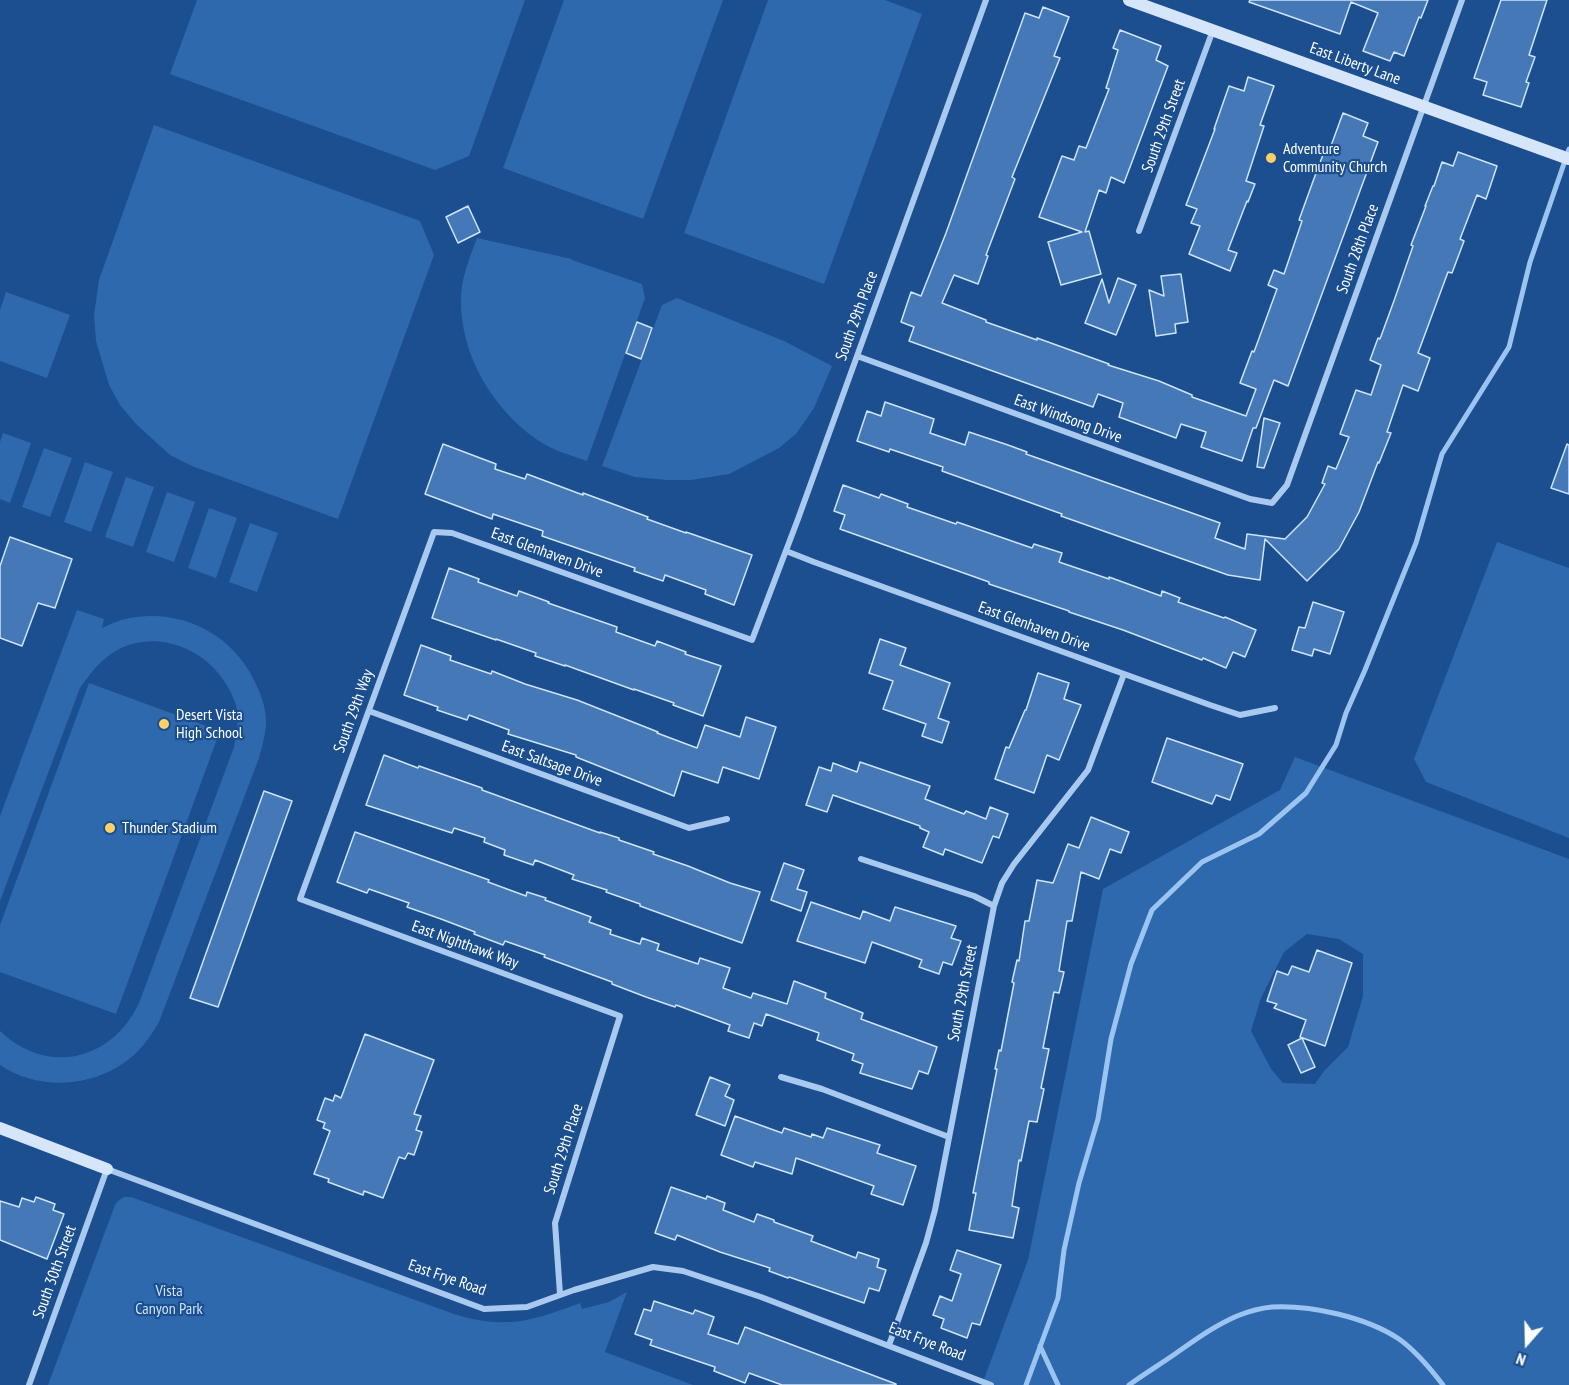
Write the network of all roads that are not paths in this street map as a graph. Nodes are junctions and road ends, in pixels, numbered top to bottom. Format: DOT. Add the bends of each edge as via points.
graph roads {
  1 [pos="986,0"];
  2 [pos="1129,0"];
  3 [pos="1462,0"];
  4 [pos="1213,30"];
  5 [pos="1424,106"];
  6 [pos="1569,159"];
  7 [pos="1140,231"];
  8 [pos="857,356"];
  9 [pos="1272,503"];
  10 [pos="434,532"];
  11 [pos="786,551"];
  12 [pos="752,640"];
  13 [pos="1124,674"];
  14 [pos="1275,708"];
  15 [pos="369,711"];
  16 [pos="727,819"];
  17 [pos="861,859"];
  18 [pos="300,899"];
  19 [pos="994,906"];
  20 [pos="620,1016"];
  21 [pos="781,1077"];
  22 [pos="0,1128"];
  23 [pos="949,1137"];
  24 [pos="107,1169"];
  25 [pos="560,1294"];
  26 [pos="890,1345"];
  27 [pos="29,1385"];
  28 [pos="991,1385"];
  1 -- 8 [label="street, South 29th Place"];
  2 -- 4 [label="street, East Liberty Lane"];
  3 -- 5 [label="street, South 28th Place"];
  4 -- 5 [label="street, East Liberty Lane"];
  4 -- 7 [label="street, South 29th Street"];
  5 -- 6 [label="street, East Liberty Lane"];
  5 -- 9 [label="street, South 28th Place" via="1287,486"];
  8 -- 9 [label="street, East Windsong Drive" via="1250,499"];
  8 -- 11 [label="street, South 29th Place"];
  10 -- 12 [label="street, East Glenhaven Drive" via="452,533"];
  10 -- 15 [label="street, South 29th Way"];
  11 -- 12 [label="street, South 29th Place"];
  11 -- 13 [label="street, East Glenhaven Drive"];
  13 -- 14 [label="street, East Glenhaven Drive" via="1240,714"];
  13 -- 19 [label="street, South 29th Street" via="1088,770 1014,864"];
  15 -- 16 [label="street, East Saltsage Drive" via="689,828"];
  15 -- 18 [label="street, South 29th Way"];
  17 -- 19 [label="street"];
  18 -- 20 [label="street, East Nighthawk Way"];
  19 -- 23 [label="street, South 29th Street"];
  20 -- 25 [label="street, South 29th Place" via="555,1223"];
  21 -- 23 [label="street"];
  22 -- 24 [label="street, East Frye Road"];
  23 -- 26 [label="street, South 29th Street" via="926,1243"];
  24 -- 25 [label="street, East Frye Road" via="484,1309 527,1307"];
  24 -- 27 [label="street, South 30th Street"];
  25 -- 26 [label="street, East Frye Road" via="653,1267 683,1271"];
  26 -- 28 [label="street, East Frye Road"];
}
